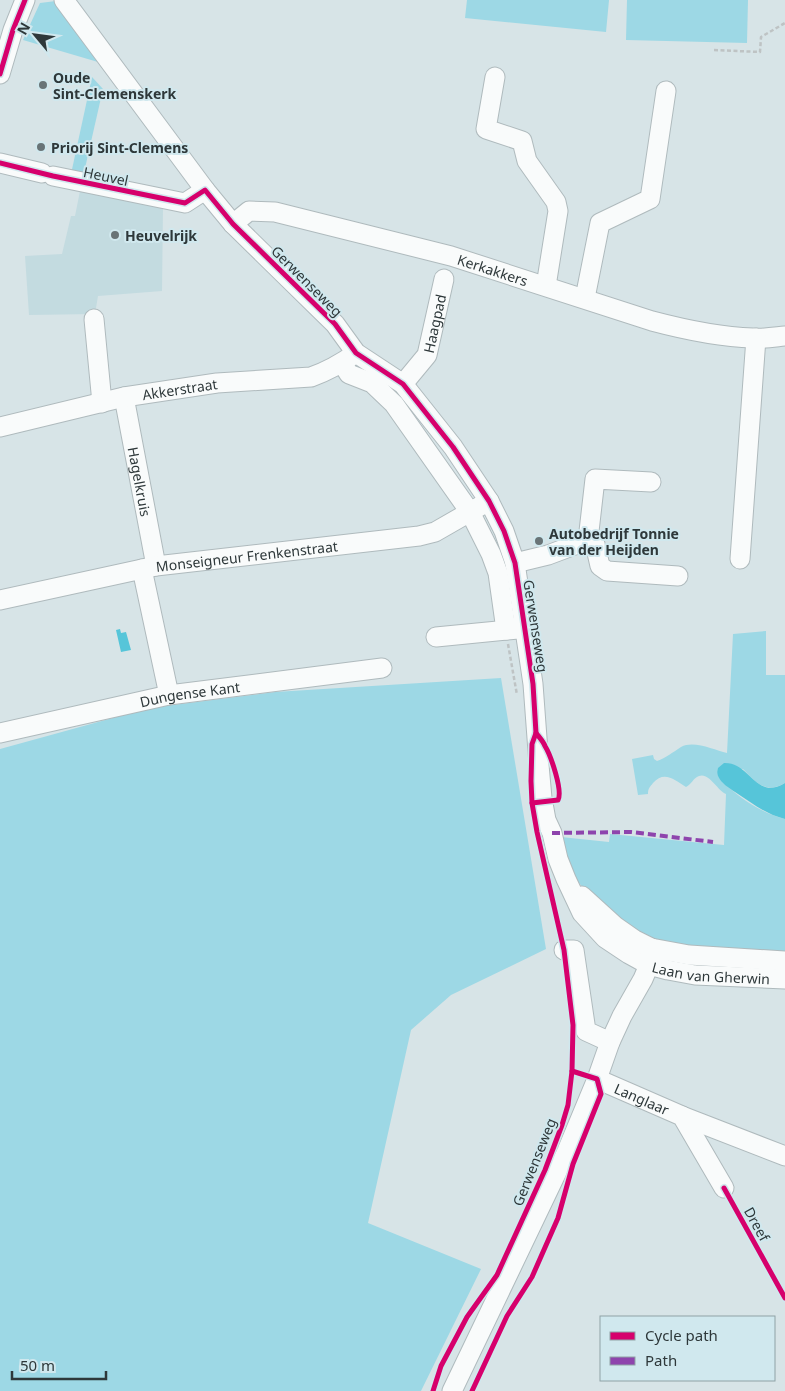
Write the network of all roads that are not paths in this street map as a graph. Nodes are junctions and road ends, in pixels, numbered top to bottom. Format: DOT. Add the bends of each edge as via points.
graph roads {
  1 [pos="25,0"];
  2 [pos="64,0"];
  3 [pos="0,74"];
  4 [pos="495,77"];
  5 [pos="666,91"];
  6 [pos="0,163"];
  7 [pos="205,190"];
  8 [pos="234,224"];
  9 [pos="444,279"];
  10 [pos="546,286"];
  11 [pos="585,298"];
  12 [pos="94,319"];
  13 [pos="785,336"];
  14 [pos="756,338"];
  15 [pos="349,358"];
  16 [pos="403,384"];
  17 [pos="124,398"];
  18 [pos="102,403"];
  19 [pos="0,427"];
  20 [pos="651,482"];
  21 [pos="489,501"];
  22 [pos="470,512"];
  23 [pos="588,540"];
  24 [pos="740,559"];
  25 [pos="515,563"];
  26 [pos="149,568"];
  27 [pos="678,576"];
  28 [pos="0,600"];
  29 [pos="515,629"];
  30 [pos="436,637"];
  31 [pos="382,668"];
  32 [pos="168,695"];
  33 [pos="0,733"];
  34 [pos="564,950"];
  35 [pos="646,957"];
  36 [pos="785,961"];
  37 [pos="785,979"];
  38 [pos="610,1042"];
  39 [pos="597,1079"];
  40 [pos="682,1116"];
  41 [pos="785,1156"];
  42 [pos="724,1188"];
  43 [pos="452,1391"];
  1 -- 3 [label="street"];
  2 -- 7 [label="street"];
  4 -- 10 [label="street" via="486,130 522,142 527,161 556,202 558,211"];
  5 -- 11 [label="street" via="650,199 600,223"];
  6 -- 7 [label="street, Heuvel" via="184,204"];
  7 -- 8 [label="street, Gerwenseweg"];
  8 -- 10 [label="street, Kerkakkers" via="250,211 275,212 451,256"];
  8 -- 15 [label="street, Gerwenseweg" via="335,324"];
  9 -- 16 [label="street, Haagpad" via="427,355"];
  10 -- 11 [label="street, Kerkakkers"];
  11 -- 14 [label="street, Kerkakkers" via="684,329"];
  12 -- 18 [label="street"];
  13 -- 14 [label="street, Kerkakkers"];
  14 -- 24 [label="street"];
  15 -- 16 [label="street, Gerwenseweg"];
  15 -- 17 [label="street, Akkerstraat" via="326,372 311,376 217,383"];
  15 -- 22 [label="street, Gerwenseweg" via="349,374 372,383 394,404"];
  16 -- 21 [label="street, Gerwenseweg" via="453,447"];
  17 -- 18 [label="street, Akkerstraat"];
  17 -- 26 [label="street, Hagelkruis"];
  18 -- 19 [label="street, Akkerstraat"];
  20 -- 23 [label="street" via="595,479"];
  21 -- 22 [label="street, Monseigneur Frenkenstraat"];
  21 -- 25 [label="street, Gerwenseweg"];
  22 -- 26 [label="street, Monseigneur Frenkenstraat" via="435,532 418,536"];
  22 -- 29 [label="street, Gerwenseweg" via="491,554"];
  23 -- 25 [label="street"];
  23 -- 27 [label="street" via="596,544 600,566 607,571"];
  25 -- 29 [label="street, Gerwenseweg"];
  26 -- 28 [label="street, Monseigneur Frenkenstraat"];
  26 -- 32 [label="street, Hagelkruis"];
  29 -- 30 [label="street"];
  29 -- 35 [label="street, Gerwenseweg" via="533,684 542,798 558,859 566,879 587,902 635,940"];
  31 -- 32 [label="street, Dungense Kant"];
  32 -- 33 [label="street, Dungense Kant"];
  34 -- 38 [label="street" via="574,950 586,1032"];
  35 -- 36 [label="street, Laan van Gherwin" via="689,955"];
  35 -- 37 [label="street, Laan van Gherwin" via="668,970 695,975"];
  35 -- 38 [label="street, Gerwenseweg"];
  38 -- 39 [label="street, Gerwenseweg"];
  39 -- 40 [label="street, Langlaar"];
  39 -- 43 [label="street, Gerwenseweg" via="567,1150"];
  40 -- 41 [label="street, Langlaar"];
  40 -- 42 [label="street, Langlaar"];
}
